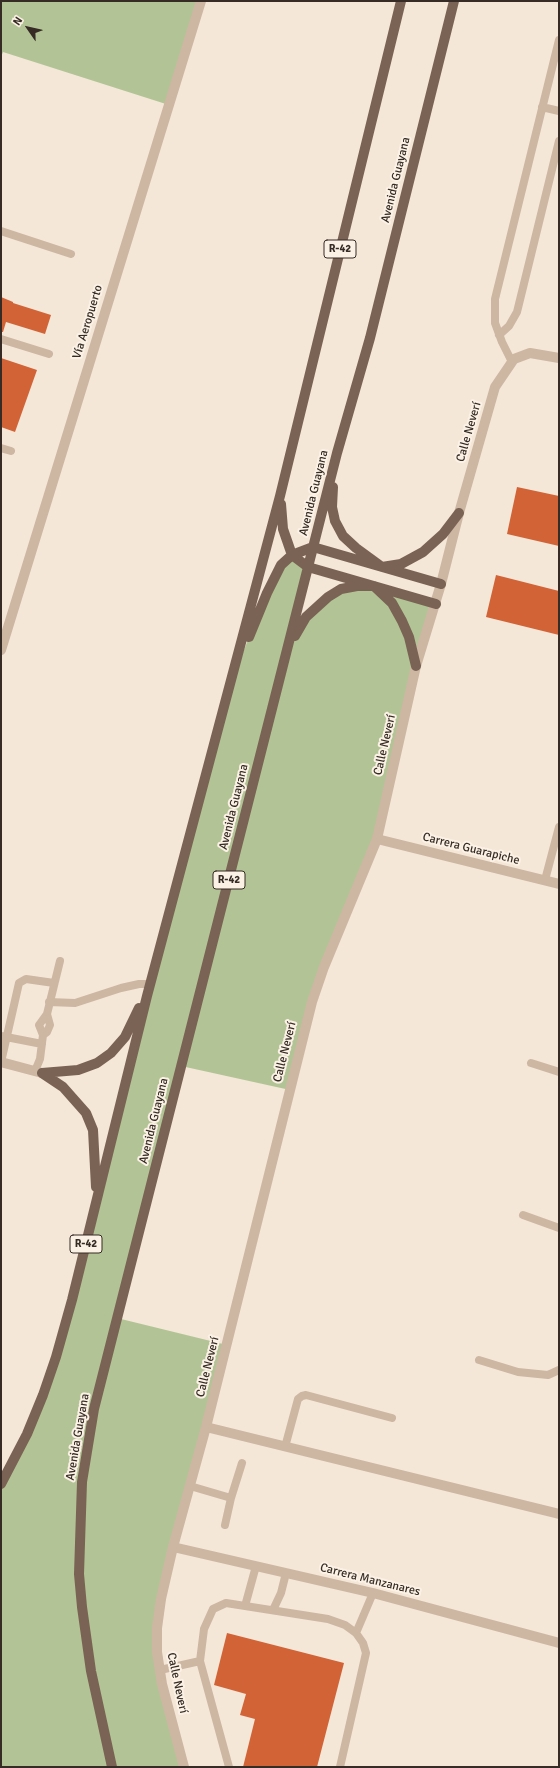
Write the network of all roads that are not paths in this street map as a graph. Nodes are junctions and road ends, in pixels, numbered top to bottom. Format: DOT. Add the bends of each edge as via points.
graph roads {
  1 [pos="201,1"];
  2 [pos="401,1"];
  3 [pos="454,1"];
  4 [pos="559,40"];
  5 [pos="542,107"];
  6 [pos="559,111"];
  7 [pos="559,141"];
  8 [pos="1,231"];
  9 [pos="71,254"];
  10 [pos="499,335"];
  11 [pos="1,339"];
  12 [pos="49,354"];
  13 [pos="559,358"];
  14 [pos="513,360"];
  15 [pos="1,448"];
  16 [pos="11,451"];
  17 [pos="337,453"];
  18 [pos="280,496"];
  19 [pos="459,513"];
  20 [pos="313,547"];
  21 [pos="292,555"];
  22 [pos="382,566"];
  23 [pos="308,567"];
  24 [pos="441,584"];
  25 [pos="374,586"];
  26 [pos="436,604"];
  27 [pos="1,650"];
  28 [pos="286,656"];
  29 [pos="416,666"];
  30 [pos="233,677"];
  31 [pos="559,827"];
  32 [pos="377,839"];
  33 [pos="545,880"];
  34 [pos="559,884"];
  35 [pos="60,961"];
  36 [pos="54,983"];
  37 [pos="150,984"];
  38 [pos="146,996"];
  39 [pos="49,1002"];
  40 [pos="4,1037"];
  41 [pos="42,1044"];
  42 [pos="1,1062"];
  43 [pos="532,1063"];
  44 [pos="39,1072"];
  45 [pos="559,1072"];
  46 [pos="97,1201"];
  47 [pos="522,1215"];
  48 [pos="559,1228"];
  49 [pos="479,1360"];
  50 [pos="559,1370"];
  51 [pos="392,1418"];
  52 [pos="206,1427"];
  53 [pos="285,1447"];
  54 [pos="242,1463"];
  55 [pos="1,1484"];
  56 [pos="190,1486"];
  57 [pos="231,1498"];
  58 [pos="559,1514"];
  59 [pos="225,1526"];
  60 [pos="173,1546"];
  61 [pos="256,1566"];
  62 [pos="286,1573"];
  63 [pos="372,1593"];
  64 [pos="245,1606"];
  65 [pos="273,1610"];
  66 [pos="356,1633"];
  67 [pos="559,1643"];
  68 [pos="200,1662"];
  69 [pos="160,1670"];
  70 [pos="112,1767"];
  71 [pos="184,1767"];
  72 [pos="228,1767"];
  73 [pos="340,1767"];
  1 -- 27 [label="street, Vía Aeropuerto"];
  2 -- 18 [label="main road, R-42"];
  3 -- 17 [label="main road, Avenida Guayana / R-42" via="372,331"];
  4 -- 5 [label="lane"];
  5 -- 6 [label="lane"];
  5 -- 10 [label="lane" via="495,299 494,314"];
  7 -- 10 [label="lane" via="517,312 509,326"];
  8 -- 9 [label="lane"];
  10 -- 14 [label="lane"];
  11 -- 12 [label="lane"];
  13 -- 14 [label="street" via="530,353"];
  14 -- 19 [label="street, Calle Neverí" via="495,387"];
  15 -- 16 [label="lane"];
  17 -- 20 [label="main road, Avenida Guayana / R-42"];
  17 -- 22 [label="main road" via="332,492 335,521 343,536"];
  18 -- 21 [label="main road" via="283,529"];
  18 -- 30 [label="main road, R-42"];
  19 -- 22 [label="main road" via="443,534 423,552 401,564"];
  19 -- 24 [label="street, Calle Neverí"];
  20 -- 21 [label="main road"];
  20 -- 22 [label="main road"];
  20 -- 23 [label="main road, Avenida Guayana / R-42"];
  21 -- 23 [label="main road"];
  21 -- 30 [label="main road" via="281,565 273,578"];
  22 -- 24 [label="main road"];
  23 -- 25 [label="main road"];
  23 -- 28 [label="main road, Avenida Guayana / R-42"];
  24 -- 26 [label="street, Calle Neverí"];
  25 -- 26 [label="main road"];
  25 -- 28 [label="main road" via="342,589 317,605 306,616"];
  25 -- 29 [label="main road" via="392,603 402,621"];
  26 -- 29 [label="street, Calle Neverí"];
  28 -- 70 [label="main road, Avenida Guayana / R-42" via="122,1296 94,1410 82,1482 79,1533 82,1607 91,1671"];
  29 -- 32 [label="street, Calle Neverí"];
  30 -- 37 [label="main road, R-42"];
  31 -- 33 [label="lane"];
  32 -- 33 [label="street, Carrera Guarapiche"];
  32 -- 52 [label="street, Calle Neverí" via="312,1002"];
  33 -- 34 [label="street, Carrera Guarapiche"];
  35 -- 36 [label="lane"];
  36 -- 39 [label="lane"];
  36 -- 40 [label="lane" via="22,980"];
  37 -- 38 [label="main road, R-42"];
  37 -- 39 [label="lane" via="126,986 75,1003"];
  38 -- 44 [label="main road" via="125,1037 111,1053 96,1063 78,1070"];
  38 -- 46 [label="main road, R-42"];
  39 -- 41 [label="lane" via="47,1014 50,1025 43,1035"];
  40 -- 41 [label="lane"];
  40 -- 42 [label="lane"];
  41 -- 44 [label="lane"];
  42 -- 44 [label="street"];
  43 -- 45 [label="lane"];
  44 -- 46 [label="main road" via="63,1086 76,1099 94,1130"];
  46 -- 55 [label="main road, R-42" via="56,1357 27,1434"];
  47 -- 48 [label="lane"];
  49 -- 50 [label="lane" via="518,1372 548,1375"];
  51 -- 53 [label="lane" via="302,1396 298,1399"];
  52 -- 53 [label="street"];
  52 -- 56 [label="street, Calle Neverí"];
  53 -- 58 [label="street"];
  54 -- 57 [label="lane"];
  56 -- 57 [label="lane"];
  56 -- 60 [label="street, Calle Neverí"];
  57 -- 59 [label="lane"];
  60 -- 61 [label="street, Carrera Manzanares"];
  60 -- 69 [label="street, Calle Neverí" via="161,1599 157,1652"];
  61 -- 62 [label="street, Carrera Manzanares"];
  61 -- 64 [label="lane"];
  62 -- 63 [label="street, Carrera Manzanares"];
  62 -- 65 [label="lane"];
  63 -- 66 [label="lane"];
  63 -- 67 [label="street, Carrera Manzanares"];
  64 -- 65 [label="lane"];
  64 -- 68 [label="lane" via="226,1603 213,1609 204,1629"];
  65 -- 66 [label="lane" via="328,1619 345,1625"];
  66 -- 73 [label="lane" via="366,1653"];
  68 -- 69 [label="lane"];
  68 -- 72 [label="lane"];
  69 -- 71 [label="street, Calle Neverí"];
}
